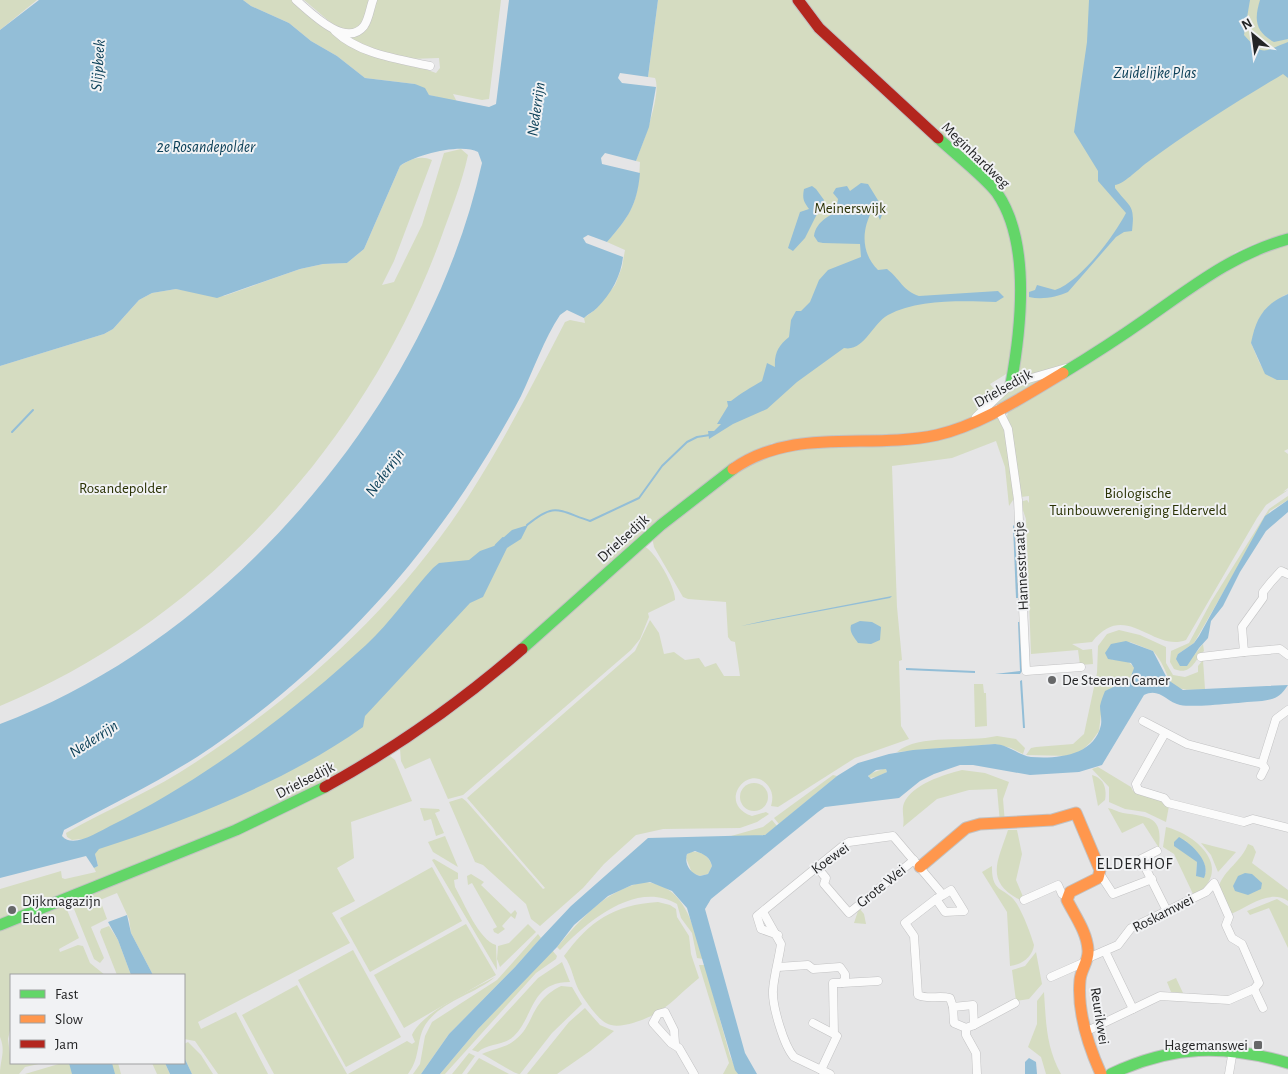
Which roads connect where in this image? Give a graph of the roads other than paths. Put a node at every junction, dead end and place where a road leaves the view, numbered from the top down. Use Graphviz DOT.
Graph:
graph roads {
  1 [pos="296,0"];
  2 [pos="373,0"];
  3 [pos="798,0"];
  4 [pos="333,30"];
  5 [pos="430,66"];
  6 [pos="1288,239"];
  7 [pos="1069,368"];
  8 [pos="1011,384"];
  9 [pos="998,409"];
  10 [pos="970,424"];
  11 [pos="1288,574"];
  12 [pos="1244,652"];
  13 [pos="1288,655"];
  14 [pos="1201,657"];
  15 [pos="1080,668"];
  16 [pos="1288,710"];
  17 [pos="1143,721"];
  18 [pos="1165,733"];
  19 [pos="1262,764"];
  20 [pos="1261,776"];
  21 [pos="1288,828"];
  22 [pos="1157,850"];
  23 [pos="917,863"];
  24 [pos="816,866"];
  25 [pos="1100,874"];
  26 [pos="1152,879"];
  27 [pos="1067,896"];
  28 [pos="1024,900"];
  29 [pos="1167,911"];
  30 [pos="0,925"];
  31 [pos="1105,950"];
  32 [pos="1086,960"];
  33 [pos="778,967"];
  34 [pos="1052,977"];
  35 [pos="878,981"];
  36 [pos="842,983"];
  37 [pos="1254,989"];
  38 [pos="1015,1003"];
  39 [pos="953,1007"];
  40 [pos="1264,1008"];
  41 [pos="1133,1009"];
  42 [pos="813,1023"];
  43 [pos="970,1026"];
  44 [pos="1085,1032"];
  45 [pos="834,1034"];
  46 [pos="675,1043"];
  47 [pos="1233,1050"];
  48 [pos="1288,1063"];
  49 [pos="821,1070"];
  50 [pos="694,1074"];
  51 [pos="830,1074"];
  52 [pos="977,1074"];
  53 [pos="1101,1074"];
  54 [pos="1111,1074"];
  55 [pos="1229,1074"];
  1 -- 4 [label="street"];
  2 -- 4 [label="street"];
  3 -- 8 [label="street, Meginhardweg"];
  4 -- 5 [label="street"];
  6 -- 7 [label="street, Drielsedijk"];
  7 -- 8 [label="street"];
  7 -- 9 [label="street, Drielsedijk"];
  8 -- 10 [label="street"];
  9 -- 10 [label="street, Drielsedijk"];
  9 -- 15 [label="street, Hannesstraatje"];
  10 -- 30 [label="street, Drielsedijk"];
  11 -- 12 [label="street"];
  12 -- 13 [label="street"];
  12 -- 14 [label="street"];
  16 -- 19 [label="street"];
  17 -- 18 [label="street"];
  18 -- 19 [label="street"];
  18 -- 21 [label="street"];
  19 -- 20 [label="street"];
  22 -- 26 [label="street"];
  23 -- 24 [label="street, Koewei"];
  23 -- 24 [label="street, Grote Wei"];
  23 -- 25 [label="street"];
  23 -- 39 [label="street, Koewei"];
  24 -- 33 [label="street, Koewei"];
  25 -- 26 [label="street"];
  25 -- 27 [label="street"];
  26 -- 29 [label="street"];
  27 -- 28 [label="street"];
  27 -- 32 [label="street, Reurikwei"];
  29 -- 31 [label="street, Roskamwei"];
  29 -- 37 [label="street, Roskamwei"];
  31 -- 32 [label="street, Roskamwei"];
  31 -- 41 [label="street"];
  32 -- 34 [label="street"];
  32 -- 44 [label="street, Reurikwei"];
  33 -- 36 [label="street"];
  33 -- 49 [label="street, Koewei"];
  35 -- 36 [label="street"];
  36 -- 45 [label="street"];
  37 -- 40 [label="street"];
  37 -- 41 [label="street"];
  38 -- 43 [label="street"];
  39 -- 43 [label="street"];
  39 -- 43 [label="street"];
  41 -- 44 [label="street"];
  42 -- 45 [label="street"];
  43 -- 52 [label="street"];
  44 -- 53 [label="street, Reurikwei"];
  45 -- 49 [label="street"];
  46 -- 50 [label="street"];
  47 -- 48 [label="street"];
  47 -- 54 [label="street"];
  47 -- 55 [label="street"];
  49 -- 51 [label="street, Koewei"];
}
